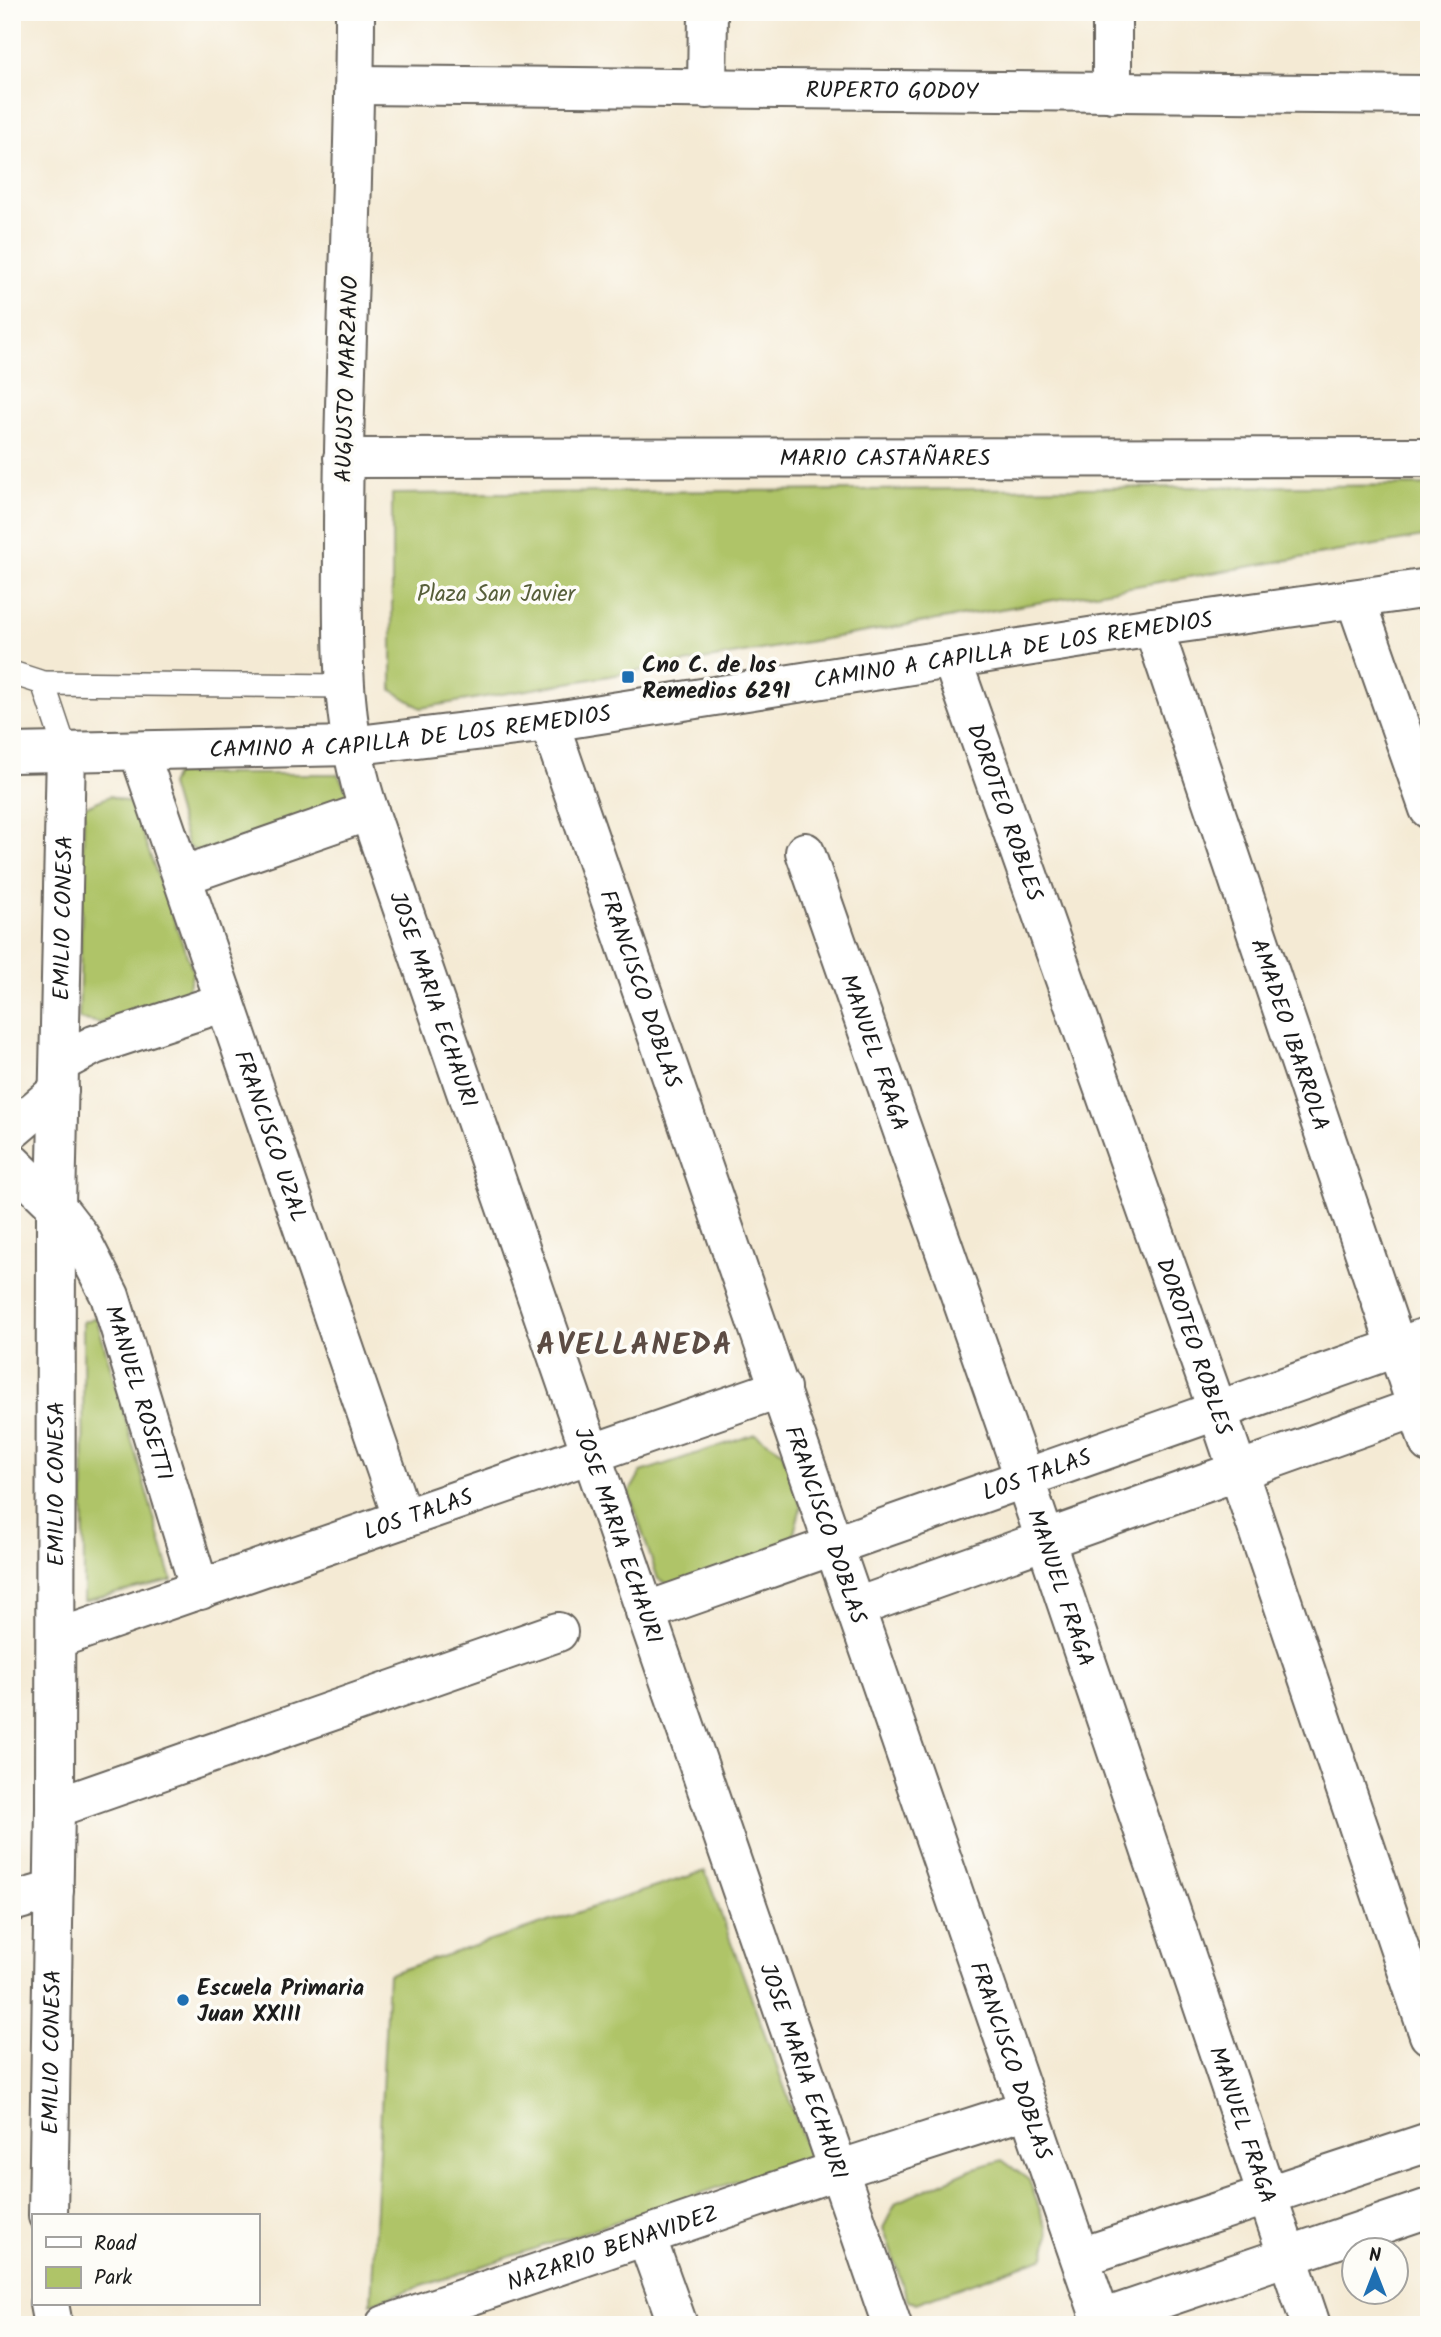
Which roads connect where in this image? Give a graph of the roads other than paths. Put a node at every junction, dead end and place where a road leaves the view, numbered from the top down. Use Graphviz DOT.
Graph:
graph roads {
  1 [pos="355,12"];
  2 [pos="708,12"];
  3 [pos="1112,12"];
  4 [pos="355,85"];
  5 [pos="707,89"];
  6 [pos="1112,93"];
  7 [pos="1429,95"];
  8 [pos="1429,457"];
  9 [pos="343,458"];
  10 [pos="1429,588"];
  11 [pos="1356,601"];
  12 [pos="1153,627"];
  13 [pos="952,660"];
  14 [pos="12,673"];
  15 [pos="43,683"];
  16 [pos="343,686"];
  17 [pos="549,722"];
  18 [pos="350,746"];
  19 [pos="66,752"];
  20 [pos="139,752"];
  21 [pos="12,753"];
  22 [pos="1429,809"];
  23 [pos="369,811"];
  24 [pos="805,852"];
  25 [pos="182,876"];
  26 [pos="225,1002"];
  27 [pos="59,1077"];
  28 [pos="12,1130"];
  29 [pos="12,1163"];
  30 [pos="56,1206"];
  31 [pos="1414,1342"];
  32 [pos="781,1388"];
  33 [pos="1422,1405"];
  34 [pos="1218,1412"];
  35 [pos="1429,1443"];
  36 [pos="591,1454"];
  37 [pos="1237,1471"];
  38 [pos="1026,1479"];
  39 [pos="403,1519"];
  40 [pos="1046,1540"];
  41 [pos="835,1546"];
  42 [pos="200,1590"];
  43 [pos="857,1607"];
  44 [pos="645,1612"];
  45 [pos="558,1632"];
  46 [pos="56,1639"];
  47 [pos="55,1808"];
  48 [pos="54,1890"];
  49 [pos="12,1902"];
  50 [pos="1429,2035"];
  51 [pos="1028,2109"];
  52 [pos="1429,2141"];
  53 [pos="838,2170"];
  54 [pos="1267,2194"];
  55 [pos="1429,2208"];
  56 [pos="48,2214"];
  57 [pos="646,2236"];
  58 [pos="1287,2255"];
  59 [pos="1081,2256"];
  60 [pos="49,2306"];
  61 [pos="470,2312"];
  62 [pos="1102,2322"];
  63 [pos="53,2325"];
  64 [pos="385,2325"];
  65 [pos="678,2325"];
  66 [pos="892,2325"];
  67 [pos="1311,2325"];
  1 -- 4 [label="street, AUGUSTO MARZANO"];
  2 -- 5 [label="street"];
  3 -- 6 [label="street"];
  4 -- 5 [label="street, RUPERTO GODOY"];
  4 -- 9 [label="street, AUGUSTO MARZANO"];
  5 -- 6 [label="street, RUPERTO GODOY"];
  6 -- 7 [label="street, RUPERTO GODOY"];
  8 -- 9 [label="street, MARIO CASTAÑARES"];
  9 -- 16 [label="street, AUGUSTO MARZANO"];
  10 -- 11 [label="street, CAMINO A CAPILLA DE LOS REMEDIOS"];
  11 -- 12 [label="street, CAMINO A CAPILLA DE LOS REMEDIOS"];
  11 -- 22 [label="street"];
  12 -- 13 [label="street, CAMINO A CAPILLA DE LOS REMEDIOS"];
  12 -- 31 [label="street, AMADEO IBARROLA"];
  13 -- 17 [label="street, CAMINO A CAPILLA DE LOS REMEDIOS"];
  13 -- 34 [label="street, DOROTEO ROBLES"];
  14 -- 15 [label="lane"];
  15 -- 16 [label="lane"];
  15 -- 19 [label="lane"];
  16 -- 18 [label="street, AUGUSTO MARZANO"];
  17 -- 18 [label="street, CAMINO A CAPILLA DE LOS REMEDIOS"];
  17 -- 32 [label="street, FRANCISCO DOBLAS"];
  18 -- 20 [label="street, CAMINO A CAPILLA DE LOS REMEDIOS"];
  18 -- 23 [label="street, JOSE MARIA ECHAURI"];
  19 -- 20 [label="street, CAMINO A CAPILLA DE LOS REMEDIOS"];
  19 -- 21 [label="street, CAMINO A CAPILLA DE LOS REMEDIOS"];
  19 -- 27 [label="street, EMILIO CONESA"];
  20 -- 25 [label="street, FRANCISCO UZAL"];
  23 -- 25 [label="street"];
  23 -- 36 [label="street, JOSE MARIA ECHAURI"];
  24 -- 38 [label="street, MANUEL FRAGA"];
  25 -- 26 [label="street, FRANCISCO UZAL"];
  26 -- 27 [label="street"];
  26 -- 39 [label="street, FRANCISCO UZAL"];
  27 -- 28 [label="street"];
  27 -- 30 [label="street, EMILIO CONESA"];
  29 -- 30 [label="street, MANUEL ROSETTI"];
  30 -- 42 [label="street, MANUEL ROSETTI"];
  30 -- 46 [label="street, EMILIO CONESA"];
  31 -- 33 [label="street, AMADEO IBARROLA"];
  31 -- 34 [label="street, LOS TALAS"];
  32 -- 36 [label="street, LOS TALAS"];
  32 -- 41 [label="street, FRANCISCO DOBLAS"];
  33 -- 35 [label="street, AMADEO IBARROLA"];
  33 -- 37 [label="street"];
  34 -- 37 [label="street, DOROTEO ROBLES"];
  34 -- 38 [label="street, LOS TALAS"];
  36 -- 39 [label="street, LOS TALAS"];
  36 -- 44 [label="street, JOSE MARIA ECHAURI"];
  37 -- 40 [label="street"];
  37 -- 50 [label="street, DOROTEO ROBLES"];
  38 -- 40 [label="street, MANUEL FRAGA"];
  38 -- 41 [label="street, LOS TALAS"];
  39 -- 42 [label="street, LOS TALAS"];
  40 -- 43 [label="street"];
  40 -- 54 [label="street, MANUEL FRAGA"];
  41 -- 43 [label="street, FRANCISCO DOBLAS"];
  41 -- 44 [label="street, LOS TALAS"];
  42 -- 46 [label="street, LOS TALAS"];
  43 -- 51 [label="street, FRANCISCO DOBLAS"];
  44 -- 53 [label="street, JOSE MARIA ECHAURI"];
  45 -- 47 [label="street"];
  46 -- 47 [label="street, EMILIO CONESA"];
  47 -- 48 [label="street, EMILIO CONESA"];
  48 -- 49 [label="street"];
  48 -- 56 [label="street, EMILIO CONESA"];
  51 -- 53 [label="street, NAZARIO BENAVIDEZ"];
  51 -- 59 [label="street, FRANCISCO DOBLAS"];
  52 -- 54 [label="street"];
  53 -- 57 [label="street, NAZARIO BENAVIDEZ"];
  53 -- 66 [label="street, JOSE MARIA ECHAURI"];
  54 -- 58 [label="street, MANUEL FRAGA"];
  54 -- 59 [label="street"];
  55 -- 58 [label="street"];
  57 -- 61 [label="street, NAZARIO BENAVIDEZ"];
  57 -- 65 [label="street"];
  58 -- 62 [label="street"];
  58 -- 67 [label="street, MANUEL FRAGA"];
  59 -- 62 [label="street, FRANCISCO DOBLAS"];
  60 -- 63 [label="street"];
  61 -- 64 [label="street, NAZARIO BENAVIDEZ"];
}
